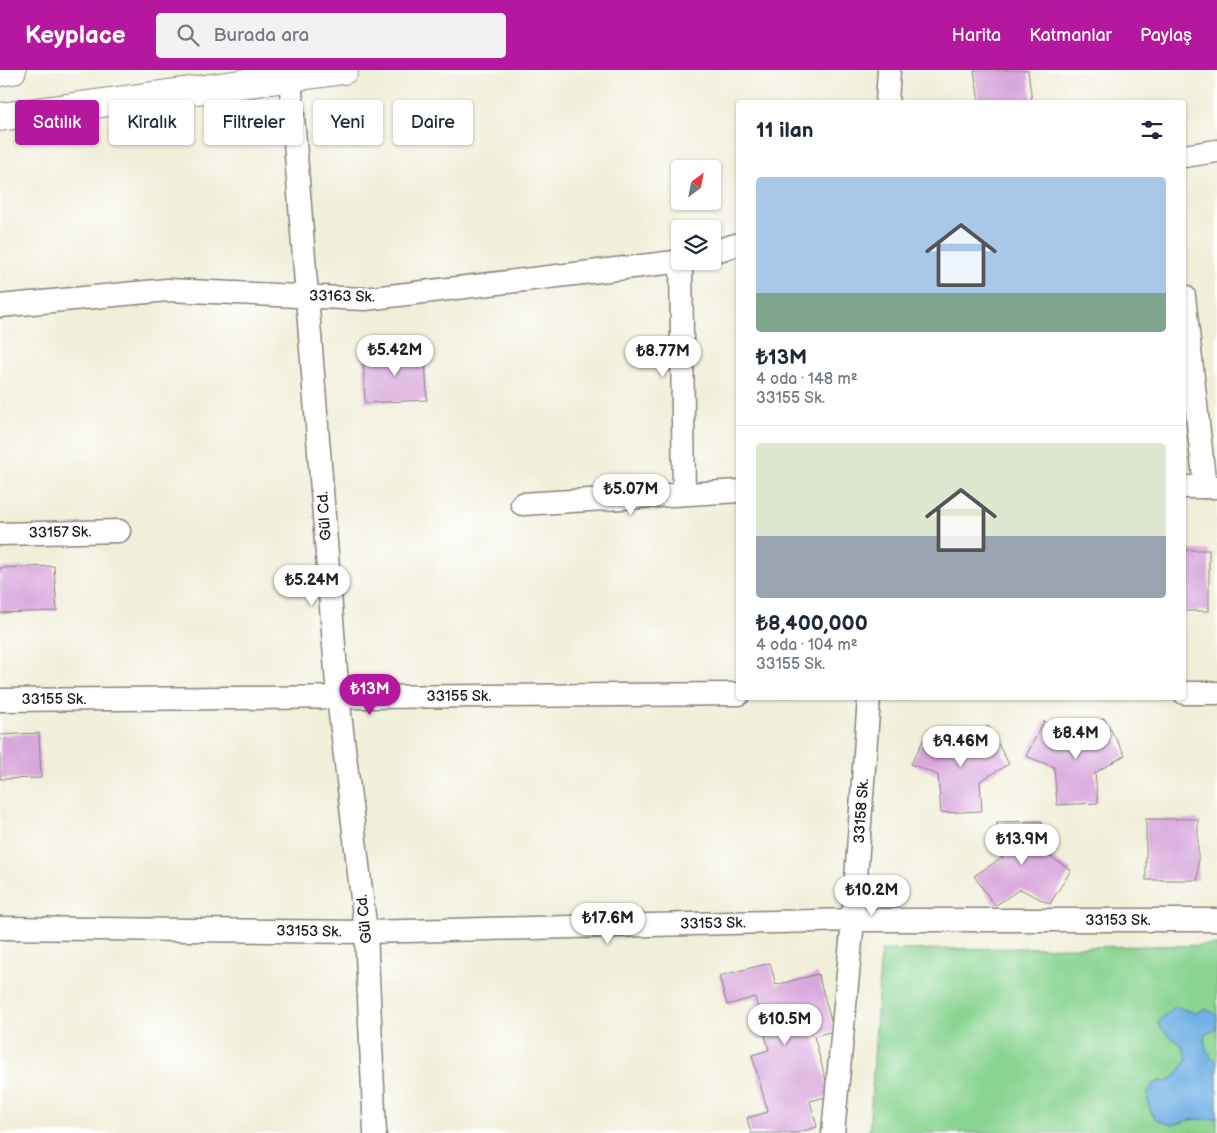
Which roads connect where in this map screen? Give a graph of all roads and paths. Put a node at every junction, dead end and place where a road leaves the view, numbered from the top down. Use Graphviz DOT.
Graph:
graph roads {
  1 [pos="12,70"];
  2 [pos="344,70"];
  3 [pos="889,70"];
  4 [pos="0,72"];
  5 [pos="290,78"];
  6 [pos="887,100"];
  7 [pos="0,117"];
  8 [pos="1217,151"];
  9 [pos="1186,156"];
  10 [pos="736,245"];
  11 [pos="721,249"];
  12 [pos="671,263"];
  13 [pos="682,270"];
  14 [pos="307,296"];
  15 [pos="0,306"];
  16 [pos="1186,317"];
  17 [pos="1202,487"];
  18 [pos="736,490"];
  19 [pos="684,494"];
  20 [pos="522,504"];
  21 [pos="119,531"];
  22 [pos="0,534"];
  23 [pos="1186,693"];
  24 [pos="1217,693"];
  25 [pos="736,694"];
  26 [pos="338,697"];
  27 [pos="0,700"];
  28 [pos="869,700"];
  29 [pos="853,920"];
  30 [pos="1217,920"];
  31 [pos="0,928"];
  32 [pos="366,932"];
  33 [pos="375,1133"];
  34 [pos="833,1133"];
  1 -- 4 [label="highway"];
  2 -- 5 [label="highway"];
  3 -- 6 [label="street"];
  5 -- 7 [label="highway"];
  5 -- 14 [label="street, Gül Cd."];
  8 -- 9 [label="street"];
  10 -- 11 [label="street"];
  12 -- 14 [label="street, 33163 Sk."];
  13 -- 19 [label="street"];
  14 -- 15 [label="street, 33163 Sk."];
  14 -- 26 [label="street, Gül Cd."];
  16 -- 17 [label="street"];
  18 -- 19 [label="street"];
  19 -- 20 [label="street"];
  21 -- 22 [label="street, 33157 Sk."];
  23 -- 24 [label="street"];
  25 -- 26 [label="street, 33155 Sk."];
  26 -- 27 [label="street, 33155 Sk."];
  26 -- 32 [label="street, Gül Cd."];
  28 -- 29 [label="street, 33158 Sk."];
  29 -- 30 [label="street, 33153 Sk."];
  29 -- 32 [label="street, 33153 Sk."];
  29 -- 34 [label="street, 33158 Sk."];
  31 -- 32 [label="street, 33153 Sk."];
  32 -- 33 [label="street, Gül Cd."];
}
